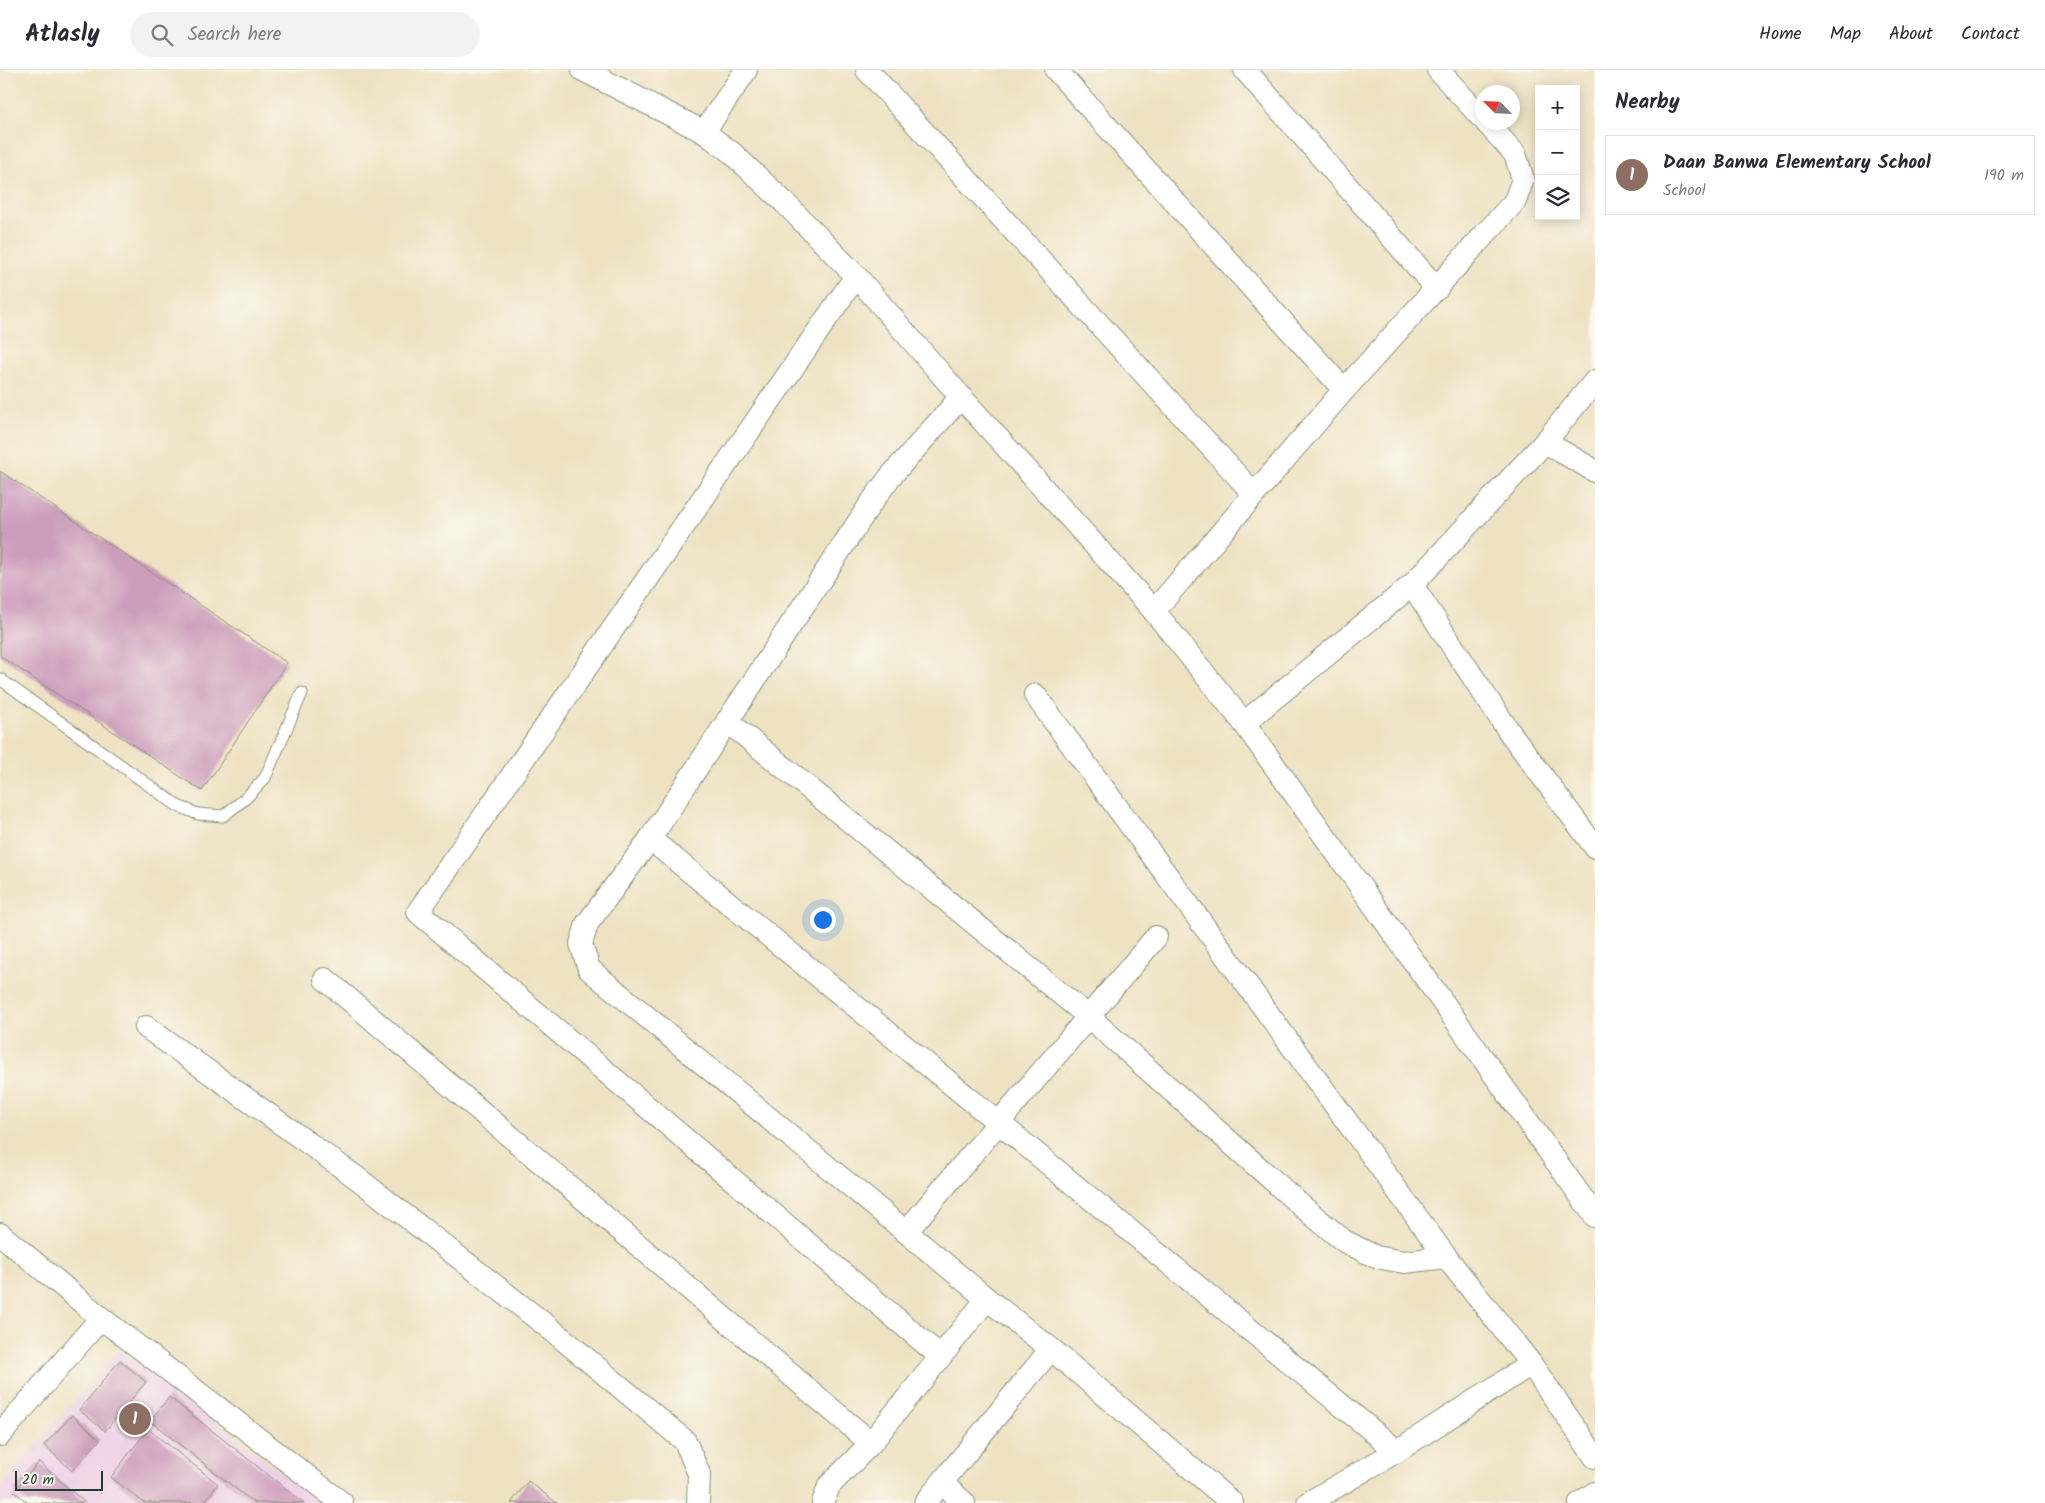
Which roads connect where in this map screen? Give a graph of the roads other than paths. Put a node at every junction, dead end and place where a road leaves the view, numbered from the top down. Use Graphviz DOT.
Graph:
graph roads {
  1 [pos="583,70"];
  2 [pos="746,70"];
  3 [pos="867,70"];
  4 [pos="1056,70"];
  5 [pos="1245,70"];
  6 [pos="1438,70"];
  7 [pos="1475,110"];
  8 [pos="1493,130"];
  9 [pos="704,132"];
  10 [pos="856,276"];
  11 [pos="1438,289"];
  12 [pos="1595,381"];
  13 [pos="1344,390"];
  14 [pos="961,397"];
  15 [pos="1545,442"];
  16 [pos="1595,471"];
  17 [pos="1254,494"];
  18 [pos="1412,585"];
  19 [pos="1154,612"];
  20 [pos="0,679"];
  21 [pos="302,694"];
  22 [pos="1035,695"];
  23 [pos="727,721"];
  24 [pos="1244,723"];
  25 [pos="650,839"];
  26 [pos="1595,847"];
  27 [pos="1156,937"];
  28 [pos="326,979"];
  29 [pos="1089,1017"];
  30 [pos="146,1027"];
  31 [pos="999,1124"];
  32 [pos="1595,1216"];
  33 [pos="906,1232"];
  34 [pos="0,1234"];
  35 [pos="1446,1257"];
  36 [pos="987,1299"];
  37 [pos="101,1318"];
  38 [pos="1051,1349"];
  39 [pos="940,1356"];
  40 [pos="1531,1364"];
  41 [pos="0,1434"];
  42 [pos="871,1443"];
  43 [pos="1397,1451"];
  44 [pos="1595,1457"];
  45 [pos="942,1483"];
  46 [pos="1595,1493"];
  47 [pos="342,1503"];
  48 [pos="698,1503"];
  49 [pos="823,1503"];
  50 [pos="925,1503"];
  51 [pos="964,1503"];
  52 [pos="1232,1503"];
  53 [pos="1308,1503"];
  54 [pos="1580,1503"];
  1 -- 9 [label="street"];
  2 -- 9 [label="street"];
  3 -- 17 [label="street"];
  4 -- 13 [label="street"];
  5 -- 11 [label="street"];
  6 -- 7 [label="street"];
  8 -- 11 [label="street"];
  9 -- 10 [label="street"];
  10 -- 14 [label="street"];
  10 -- 39 [label="street"];
  11 -- 13 [label="street"];
  12 -- 15 [label="street"];
  13 -- 17 [label="street"];
  14 -- 19 [label="street"];
  14 -- 23 [label="street"];
  15 -- 16 [label="street"];
  15 -- 18 [label="street"];
  17 -- 19 [label="street"];
  18 -- 24 [label="street"];
  18 -- 26 [label="street"];
  19 -- 24 [label="street"];
  20 -- 21 [label="lane"];
  22 -- 35 [label="street"];
  23 -- 25 [label="street"];
  23 -- 29 [label="street"];
  24 -- 32 [label="street"];
  25 -- 31 [label="street"];
  25 -- 33 [label="street"];
  27 -- 29 [label="street"];
  28 -- 42 [label="street"];
  29 -- 31 [label="street"];
  29 -- 35 [label="street"];
  30 -- 48 [label="street"];
  31 -- 33 [label="street"];
  31 -- 43 [label="street"];
  33 -- 36 [label="street"];
  34 -- 37 [label="street"];
  35 -- 40 [label="street"];
  36 -- 38 [label="street"];
  36 -- 39 [label="street"];
  37 -- 41 [label="street"];
  37 -- 47 [label="street"];
  38 -- 45 [label="street"];
  38 -- 52 [label="street"];
  39 -- 42 [label="street"];
  40 -- 43 [label="street"];
  40 -- 44 [label="street"];
  42 -- 49 [label="street"];
  43 -- 53 [label="street"];
  45 -- 50 [label="street"];
  45 -- 51 [label="street"];
  46 -- 54 [label="street"];
}
